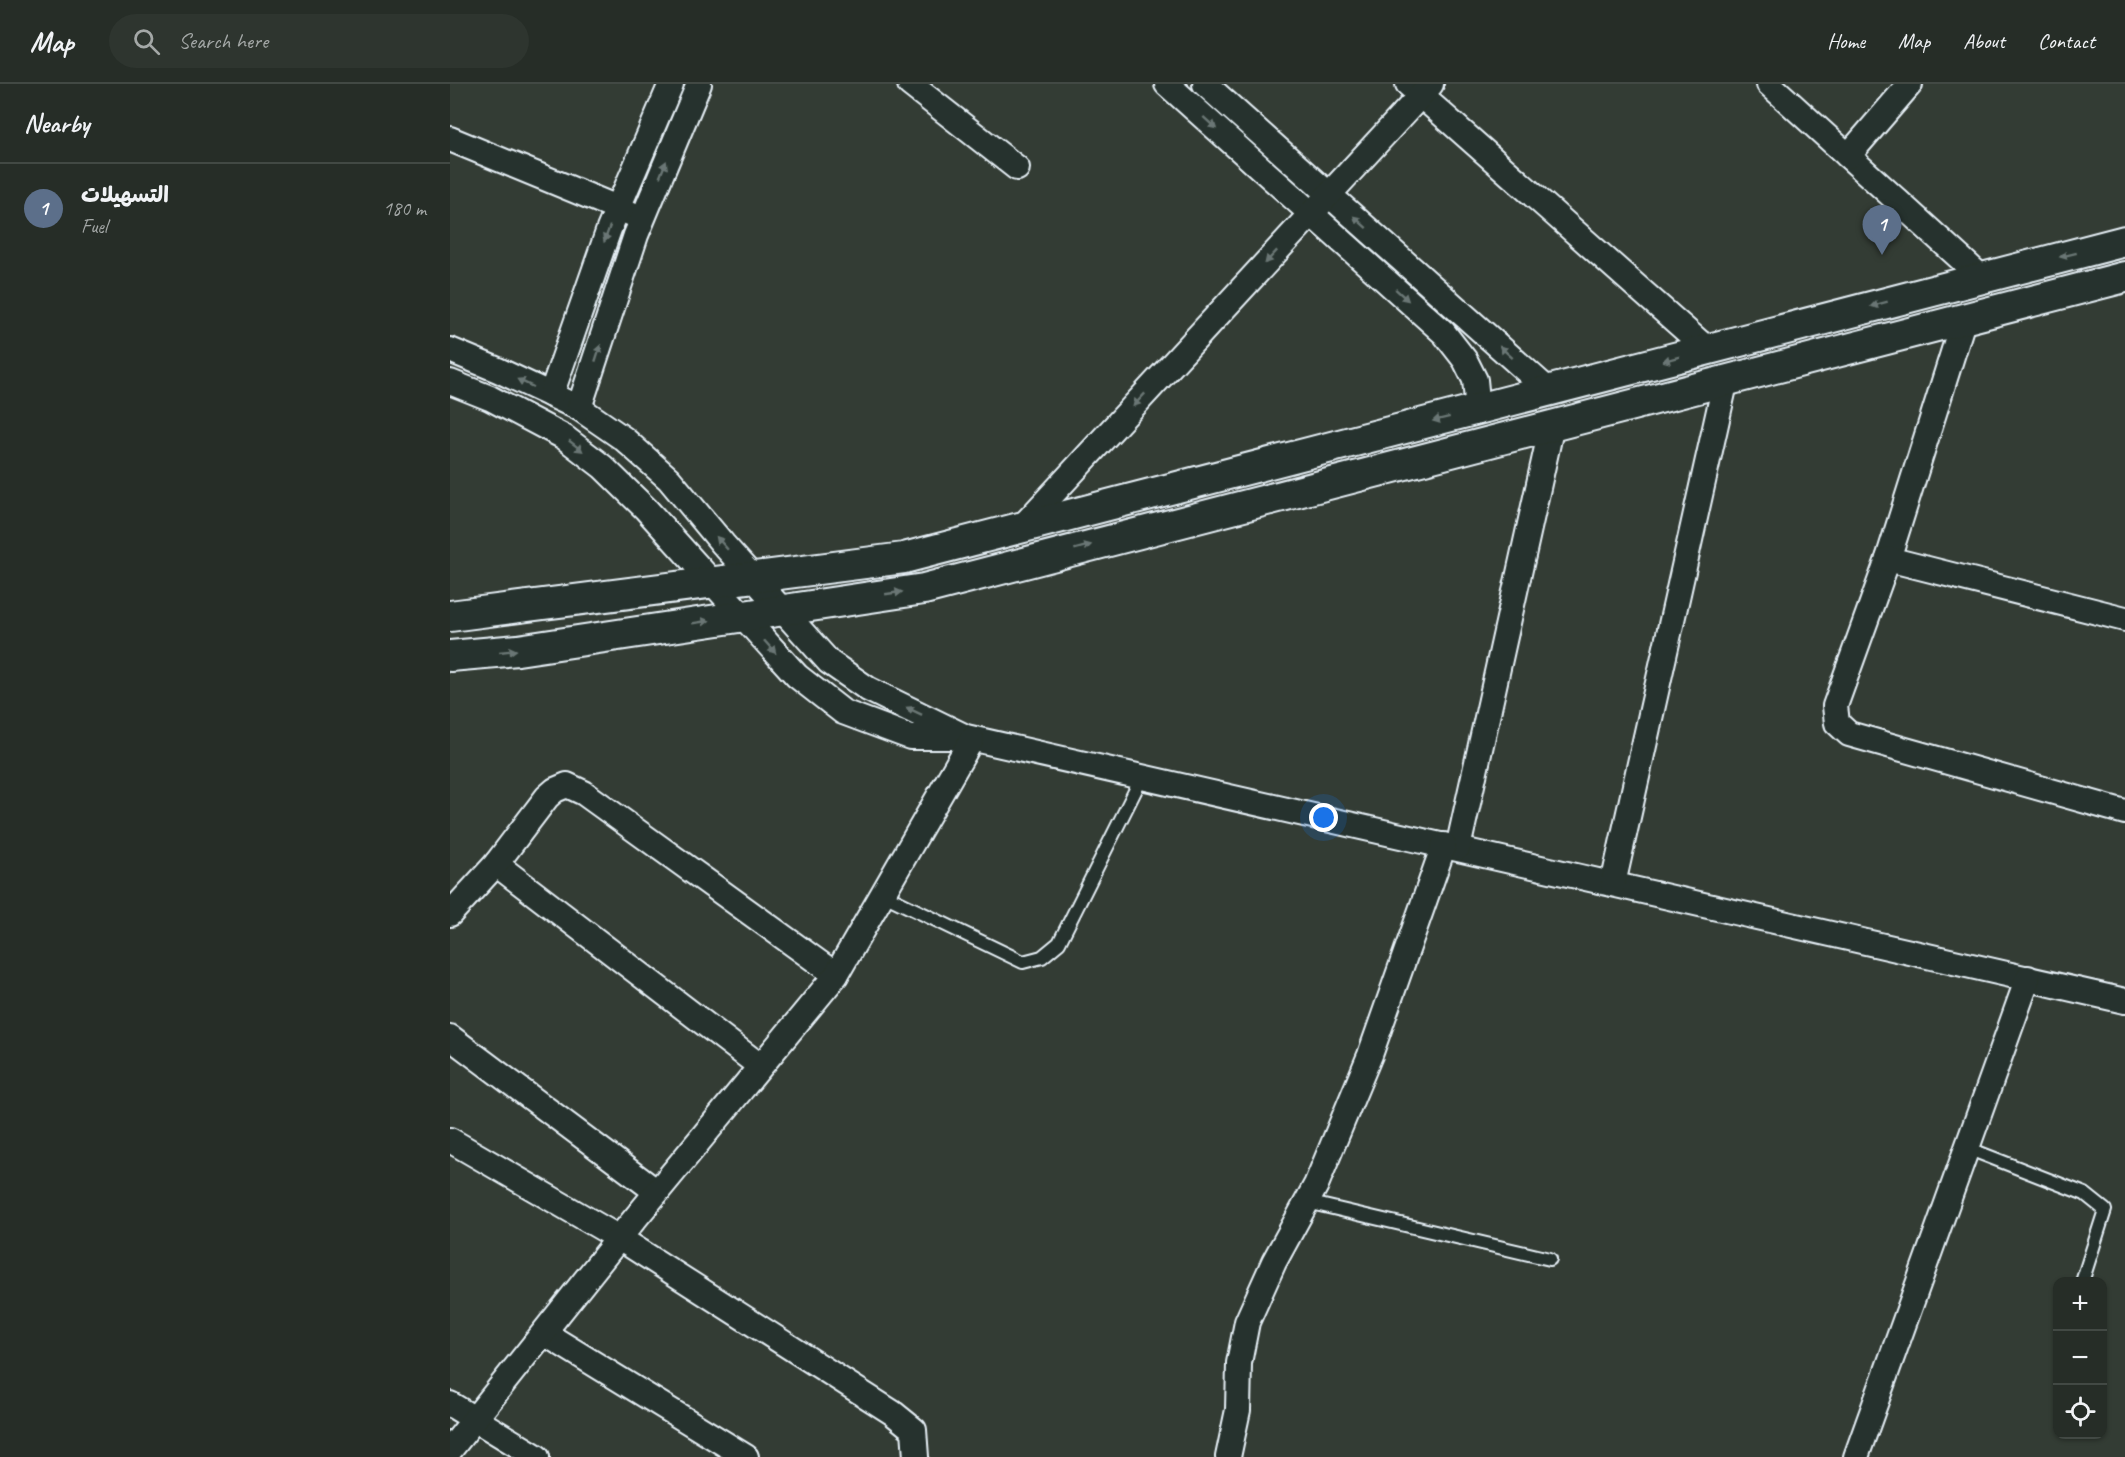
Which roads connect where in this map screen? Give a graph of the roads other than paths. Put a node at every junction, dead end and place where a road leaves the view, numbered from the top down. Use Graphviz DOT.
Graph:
graph roads {
  1 [pos="671,84"];
  2 [pos="699,84"];
  3 [pos="910,84"];
  4 [pos="1167,84"];
  5 [pos="1205,84"];
  6 [pos="1769,84"];
  7 [pos="1910,84"];
  8 [pos="1420,88"];
  9 [pos="450,139"];
  10 [pos="1848,156"];
  11 [pos="1017,168"];
  12 [pos="1329,194"];
  13 [pos="618,208"];
  14 [pos="1311,214"];
  15 [pos="643,219"];
  16 [pos="2125,241"];
  17 [pos="1981,277"];
  18 [pos="2125,277"];
  19 [pos="1964,318"];
  20 [pos="1707,349"];
  21 [pos="450,350"];
  22 [pos="1726,380"];
  23 [pos="450,382"];
  24 [pos="1549,391"];
  25 [pos="551,395"];
  26 [pos="579,408"];
  27 [pos="1478,410"];
  28 [pos="1552,425"];
  29 [pos="1022,527"];
  30 [pos="1888,559"];
  31 [pos="752,577"];
  32 [pos="712,582"];
  33 [pos="782,610"];
  34 [pos="450,616"];
  35 [pos="742,616"];
  36 [pos="2125,619"];
  37 [pos="450,656"];
  38 [pos="969,738"];
  39 [pos="1142,777"];
  40 [pos="2125,812"];
  41 [pos="1451,847"];
  42 [pos="496,864"];
  43 [pos="1613,884"];
  44 [pos="882,894"];
  45 [pos="450,914"];
  46 [pos="836,975"];
  47 [pos="2028,978"];
  48 [pos="2125,1001"];
  49 [pos="450,1037"];
  50 [pos="760,1066"];
  51 [pos="450,1140"];
  52 [pos="1967,1148"];
  53 [pos="657,1192"];
  54 [pos="1307,1202"];
  55 [pos="619,1238"];
  56 [pos="1550,1259"];
  57 [pos="2083,1277"];
  58 [pos="544,1333"];
  59 [pos="450,1404"];
  60 [pos="475,1419"];
  61 [pos="450,1450"];
  62 [pos="537,1457"];
  63 [pos="746,1457"];
  64 [pos="916,1457"];
  65 [pos="1228,1457"];
  66 [pos="1856,1457"];
  1 -- 13 [label="street"];
  15 -- 2 [label="street, one-way"];
  3 -- 11 [label="street"];
  4 -- 14 [label="street, one-way"];
  5 -- 12 [label="street"];
  6 -- 10 [label="street"];
  7 -- 10 [label="street"];
  8 -- 12 [label="street"];
  8 -- 20 [label="street"];
  9 -- 13 [label="street"];
  10 -- 17 [label="street"];
  12 -- 14 [label="street"];
  24 -- 12 [label="street, one-way"];
  13 -- 15 [label="street"];
  13 -- 25 [label="street, one-way"];
  14 -- 27 [label="street, one-way"];
  14 -- 29 [label="street, one-way"];
  26 -- 15 [label="street, one-way"];
  16 -- 17 [label="street, one-way"];
  17 -- 20 [label="street, one-way"];
  18 -- 19 [label="street"];
  19 -- 22 [label="street"];
  19 -- 30 [label="street"];
  20 -- 24 [label="street, one-way"];
  25 -- 21 [label="street, one-way"];
  22 -- 28 [label="street"];
  22 -- 43 [label="street"];
  23 -- 32 [label="street, one-way"];
  24 -- 27 [label="street"];
  25 -- 26 [label="street"];
  31 -- 26 [label="street, one-way"];
  27 -- 29 [label="street, one-way"];
  33 -- 28 [label="street, one-way"];
  28 -- 41 [label="street"];
  29 -- 31 [label="street"];
  30 -- 36 [label="street"];
  30 -- 40 [label="street"];
  31 -- 32 [label="street"];
  31 -- 33 [label="street"];
  32 -- 34 [label="street"];
  32 -- 35 [label="street"];
  33 -- 35 [label="street"];
  38 -- 33 [label="street, one-way"];
  37 -- 35 [label="street, one-way"];
  35 -- 38 [label="street, one-way"];
  38 -- 39 [label="street"];
  38 -- 44 [label="street"];
  39 -- 41 [label="street"];
  39 -- 44 [label="lane"];
  41 -- 43 [label="street"];
  41 -- 54 [label="street"];
  42 -- 45 [label="street"];
  42 -- 46 [label="street"];
  42 -- 50 [label="street"];
  43 -- 47 [label="street"];
  44 -- 46 [label="street"];
  46 -- 50 [label="street"];
  47 -- 48 [label="street"];
  47 -- 52 [label="street"];
  49 -- 53 [label="street"];
  50 -- 53 [label="street"];
  51 -- 55 [label="street"];
  52 -- 57 [label="lane"];
  52 -- 66 [label="street"];
  53 -- 55 [label="street"];
  54 -- 56 [label="lane"];
  54 -- 65 [label="street"];
  55 -- 58 [label="street"];
  55 -- 64 [label="street"];
  58 -- 60 [label="street"];
  58 -- 63 [label="street"];
  59 -- 60 [label="street"];
  60 -- 61 [label="street"];
  60 -- 62 [label="street"];
}
